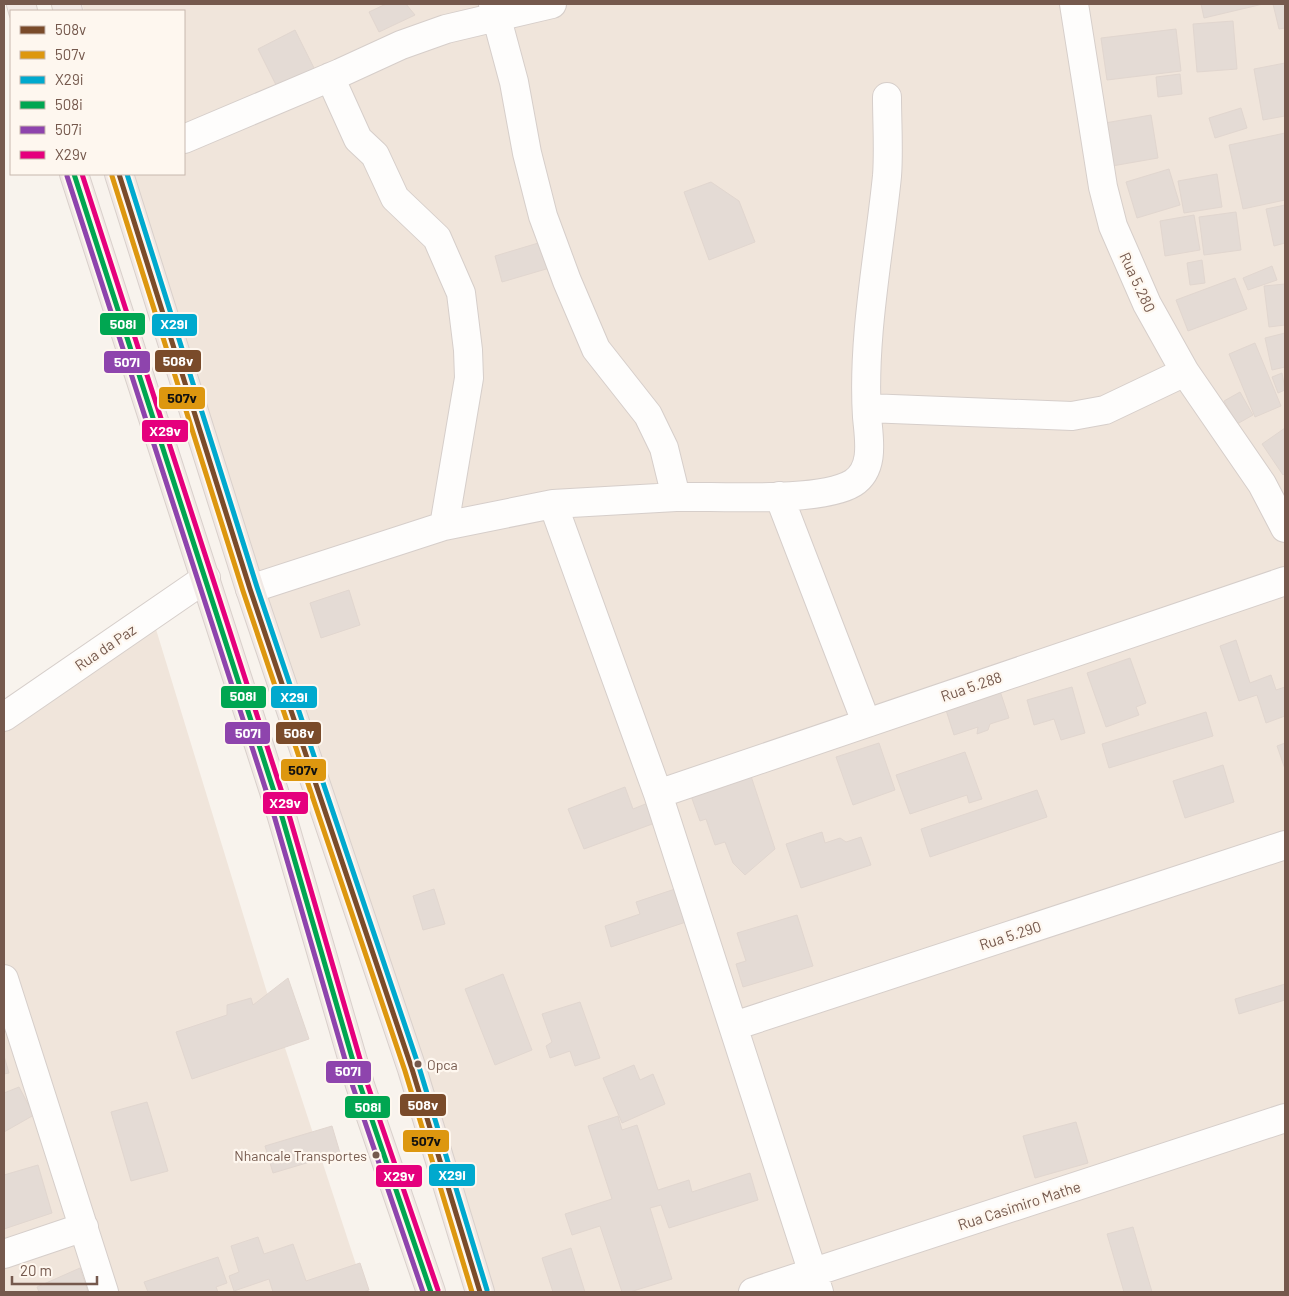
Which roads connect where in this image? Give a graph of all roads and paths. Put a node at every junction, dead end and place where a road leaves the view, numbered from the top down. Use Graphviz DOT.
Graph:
graph roads {
  1 [pos="552,4"];
  2 [pos="1074,4"];
  3 [pos="495,10"];
  4 [pos="330,77"];
  5 [pos="887,96"];
  6 [pos="185,139"];
  7 [pos="74,175"];
  8 [pos="118,175"];
  9 [pos="1185,372"];
  10 [pos="867,408"];
  11 [pos="779,496"];
  12 [pos="676,497"];
  13 [pos="553,504"];
  14 [pos="444,526"];
  15 [pos="1285,528"];
  16 [pos="206,578"];
  17 [pos="1285,581"];
  18 [pos="250,589"];
  19 [pos="4,717"];
  20 [pos="866,722"];
  21 [pos="658,794"];
  22 [pos="1285,845"];
  23 [pos="5,990"];
  24 [pos="734,1026"];
  25 [pos="1285,1118"];
  26 [pos="84,1227"];
  27 [pos="4,1254"];
  28 [pos="816,1283"];
  29 [pos="104,1292"];
  30 [pos="431,1292"];
  31 [pos="480,1292"];
  32 [pos="754,1292"];
  1 -- 3 [label="street"];
  2 -- 9 [label="street, Rua 5.280"];
  3 -- 4 [label="street"];
  3 -- 12 [label="street"];
  4 -- 6 [label="street"];
  4 -- 14 [label="street"];
  5 -- 10 [label="street"];
  7 -- 16 [label="highway"];
  8 -- 18 [label="highway"];
  9 -- 10 [label="street"];
  9 -- 15 [label="street, Rua 5.280"];
  10 -- 11 [label="street"];
  11 -- 12 [label="street"];
  11 -- 20 [label="street"];
  12 -- 13 [label="street"];
  13 -- 14 [label="street"];
  13 -- 21 [label="street"];
  14 -- 18 [label="street"];
  16 -- 19 [label="street, Rua da Paz"];
  16 -- 30 [label="highway"];
  17 -- 20 [label="street, Rua 5.288"];
  18 -- 31 [label="highway"];
  20 -- 21 [label="street, Rua 5.288"];
  21 -- 24 [label="street"];
  22 -- 24 [label="street, Rua 5.290"];
  23 -- 26 [label="street"];
  24 -- 28 [label="street"];
  25 -- 28 [label="street, Rua Casimiro Mathe"];
  26 -- 27 [label="street"];
  26 -- 29 [label="street"];
  28 -- 32 [label="street, Rua Casimiro Mathe"];
}
